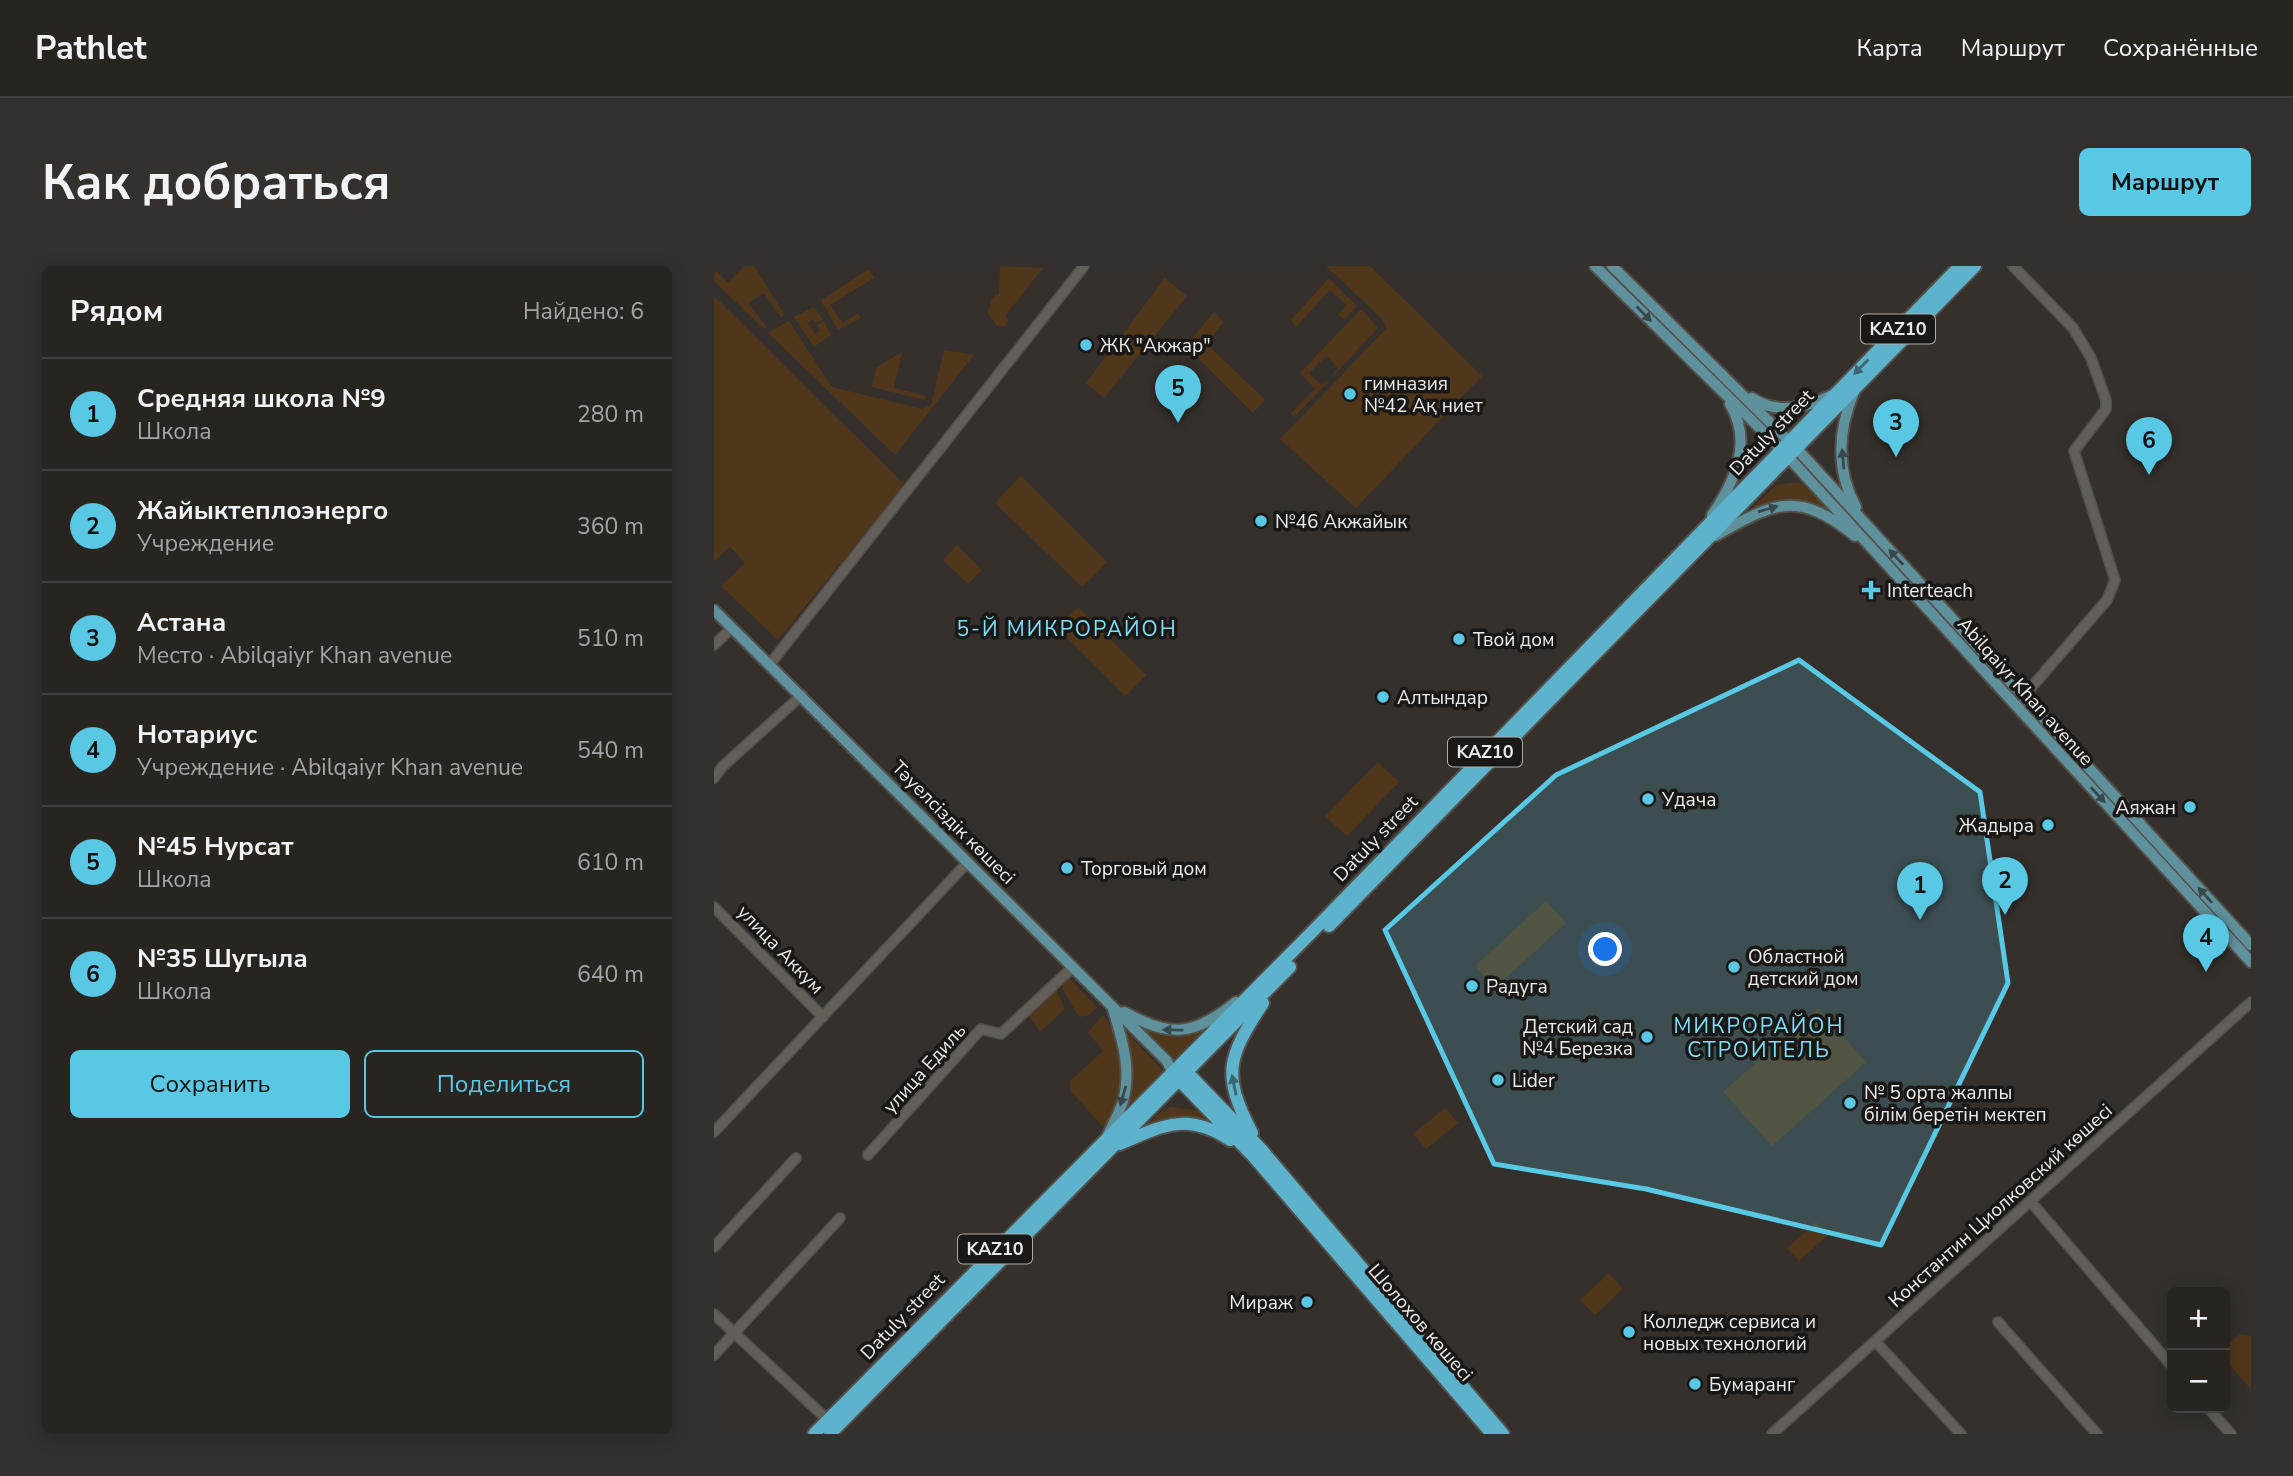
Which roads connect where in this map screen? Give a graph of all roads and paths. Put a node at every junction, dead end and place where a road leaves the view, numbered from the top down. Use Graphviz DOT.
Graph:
graph roads {
  1 [pos="1084,266"];
  2 [pos="1595,266"];
  3 [pos="1612,266"];
  4 [pos="1960,266"];
  5 [pos="1975,266"];
  6 [pos="2013,266"];
  7 [pos="1725,386"];
  8 [pos="1855,391"];
  9 [pos="1837,392"];
  10 [pos="1790,450"];
  11 [pos="1864,522"];
  12 [pos="1704,536"];
  13 [pos="1878,555"];
  14 [pos="714,610"];
  15 [pos="732,628"];
  16 [pos="714,645"];
  17 [pos="770,664"];
  18 [pos="802,695"];
  19 [pos="2025,698"];
  20 [pos="2019,709"];
  21 [pos="714,778"];
  22 [pos="968,862"];
  23 [pos="714,907"];
  24 [pos="2251,945"];
  25 [pos="2251,962"];
  26 [pos="1073,967"];
  27 [pos="1275,976"];
  28 [pos="2251,1002"];
  29 [pos="1112,1006"];
  30 [pos="823,1017"];
  31 [pos="1180,1073"];
  32 [pos="714,1132"];
  33 [pos="1110,1142"];
  34 [pos="1256,1152"];
  35 [pos="868,1155"];
  36 [pos="796,1158"];
  37 [pos="2030,1201"];
  38 [pos="840,1218"];
  39 [pos="714,1247"];
  40 [pos="714,1314"];
  41 [pos="1998,1322"];
  42 [pos="735,1332"];
  43 [pos="1875,1341"];
  44 [pos="714,1355"];
  45 [pos="2167,1360"];
  46 [pos="2212,1413"];
  47 [pos="831,1427"];
  48 [pos="814,1434"];
  49 [pos="1492,1434"];
  50 [pos="1503,1434"];
  51 [pos="1772,1434"];
  52 [pos="1961,1434"];
  53 [pos="2097,1434"];
  54 [pos="2231,1434"];
  1 -- 17 [label="street"];
  2 -- 7 [label="main road, Abilqaiyr Khan avenue, one-way"];
  3 -- 7 [label="main road, Abilqaiyr Khan avenue"];
  4 -- 9 [label="highway, Datuly street / KAZ10, one-way"];
  5 -- 8 [label="highway, Datuly street / KAZ10"];
  6 -- 19 [label="street"];
  7 -- 9 [label="main road"];
  7 -- 10 [label="main road, Abilqaiyr Khan avenue"];
  7 -- 12 [label="main road"];
  8 -- 10 [label="highway, Datuly street / KAZ10"];
  11 -- 8 [label="main road, one-way"];
  9 -- 10 [label="highway, Datuly street / KAZ10"];
  10 -- 11 [label="main road, Abilqaiyr Khan avenue"];
  10 -- 12 [label="highway, Datuly street / KAZ10"];
  10 -- 13 [label="main road, Abilqaiyr Khan avenue"];
  19 -- 11 [label="main road, Abilqaiyr Khan avenue, one-way"];
  12 -- 13 [label="main road, one-way"];
  12 -- 27 [label="highway, Datuly street / KAZ10"];
  13 -- 20 [label="main road, Abilqaiyr Khan avenue"];
  14 -- 15 [label="main road, Тәуелсіздік көшесі"];
  15 -- 16 [label="street"];
  15 -- 17 [label="main road, Тәуелсіздік көшесі"];
  17 -- 18 [label="main road, Тәуелсіздік көшесі"];
  18 -- 21 [label="street"];
  18 -- 22 [label="main road, Тәуелсіздік көшесі"];
  19 -- 20 [label="street"];
  24 -- 19 [label="main road, Abilqaiyr Khan avenue, one-way"];
  20 -- 25 [label="main road, Abilqaiyr Khan avenue, one-way"];
  22 -- 26 [label="main road, Тәуелсіздік көшесі"];
  22 -- 30 [label="street"];
  23 -- 30 [label="street, улица Аккум"];
  26 -- 29 [label="main road, Тәуелсіздік көшесі"];
  26 -- 35 [label="street, улица Едиль"];
  27 -- 29 [label="main road, one-way"];
  27 -- 31 [label="highway, Datuly street / KAZ10"];
  34 -- 27 [label="highway, one-way"];
  28 -- 37 [label="street, Константин Циолковский көшесі"];
  29 -- 31 [label="main road, Тәуелсіздік көшесі"];
  29 -- 33 [label="main road, one-way"];
  30 -- 32 [label="street"];
  31 -- 33 [label="highway, Datuly street / KAZ10"];
  31 -- 34 [label="highway"];
  33 -- 34 [label="highway"];
  33 -- 47 [label="highway, Datuly street / KAZ10"];
  34 -- 49 [label="highway, Шолохов көшесі"];
  34 -- 50 [label="highway, Шолохов көшесі"];
  36 -- 39 [label="street"];
  37 -- 43 [label="street, Константин Циолковский көшесі"];
  37 -- 45 [label="street"];
  38 -- 42 [label="street"];
  40 -- 42 [label="street"];
  41 -- 53 [label="street"];
  42 -- 44 [label="street"];
  42 -- 47 [label="street"];
  43 -- 51 [label="street, Константин Циолковский көшесі"];
  43 -- 52 [label="street"];
  46 -- 54 [label="street"];
  47 -- 48 [label="highway, Datuly street / KAZ10"];
}
